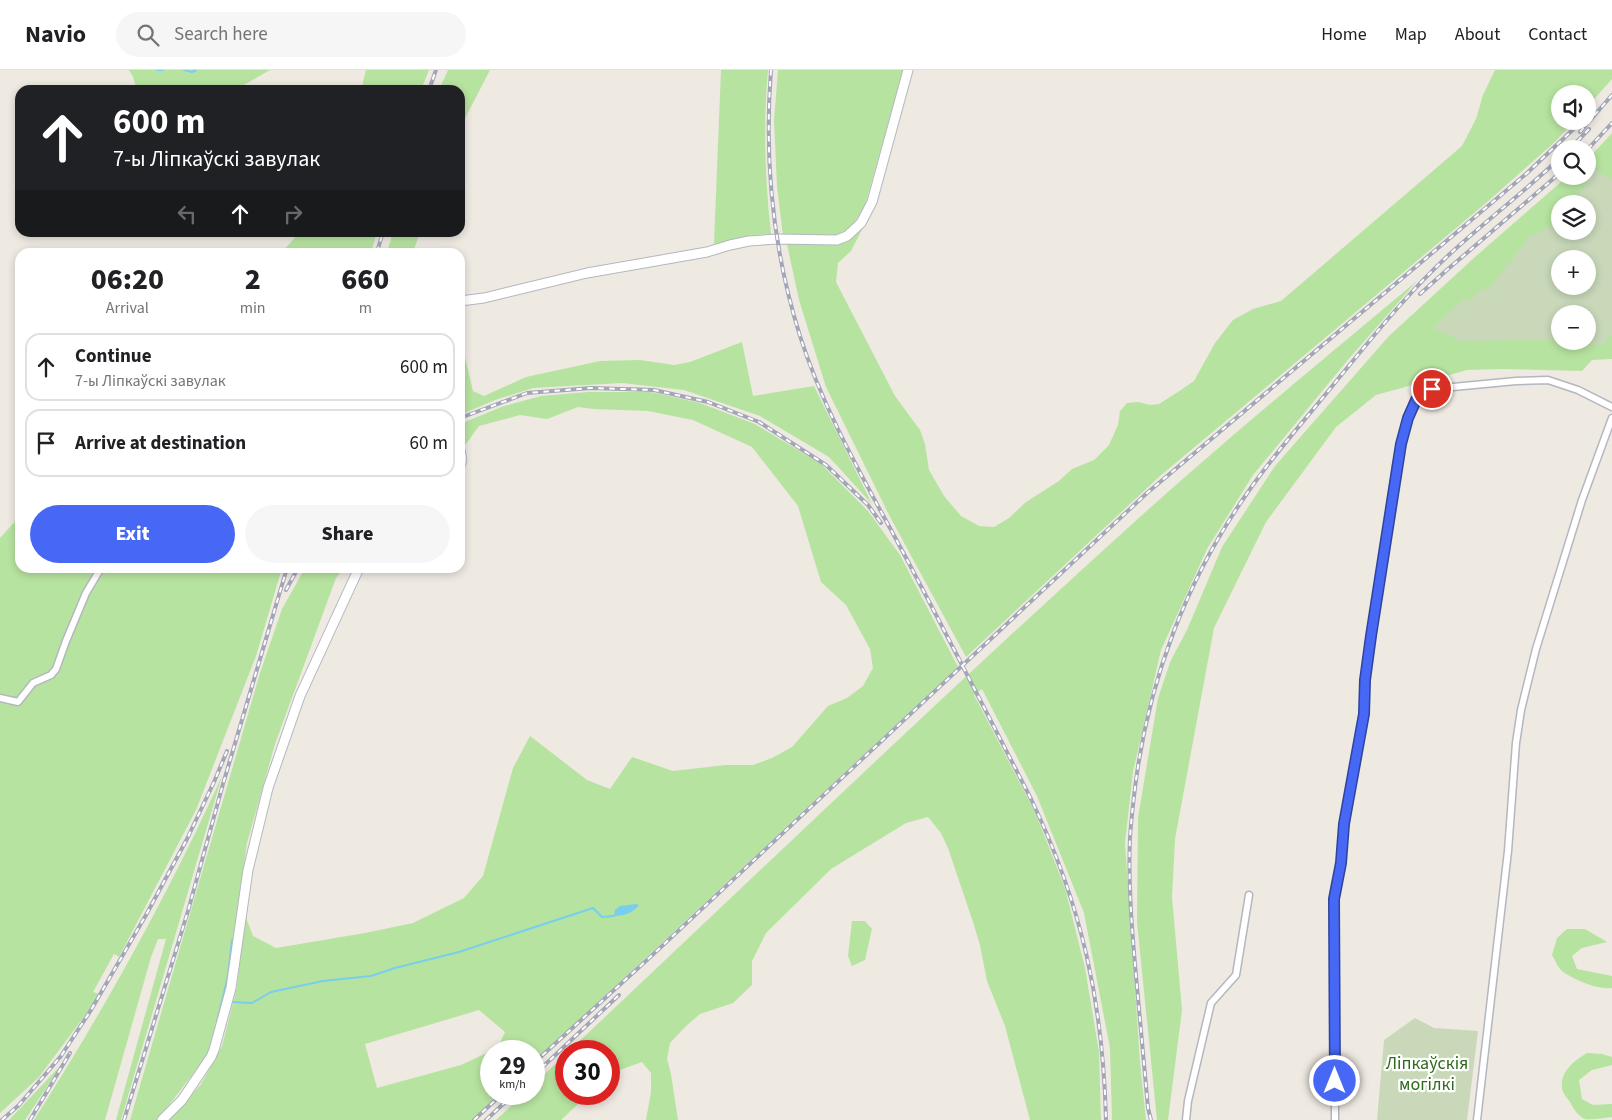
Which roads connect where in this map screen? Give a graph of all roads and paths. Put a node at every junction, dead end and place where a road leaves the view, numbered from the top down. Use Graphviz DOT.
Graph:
graph roads {
  1 [pos="908,70"];
  2 [pos="465,300"];
  3 [pos="1612,407"];
  4 [pos="1612,418"];
  5 [pos="98,573"];
  6 [pos="357,573"];
  7 [pos="0,698"];
  8 [pos="1249,895"];
  9 [pos="162,1120"];
  10 [pos="1186,1120"];
  11 [pos="1335,1120"];
  12 [pos="1477,1120"];
  1 -- 2 [label="street"];
  3 -- 11 [label="street"];
  4 -- 12 [label="street"];
  5 -- 7 [label="street"];
  6 -- 9 [label="street"];
  8 -- 10 [label="street"];
}
